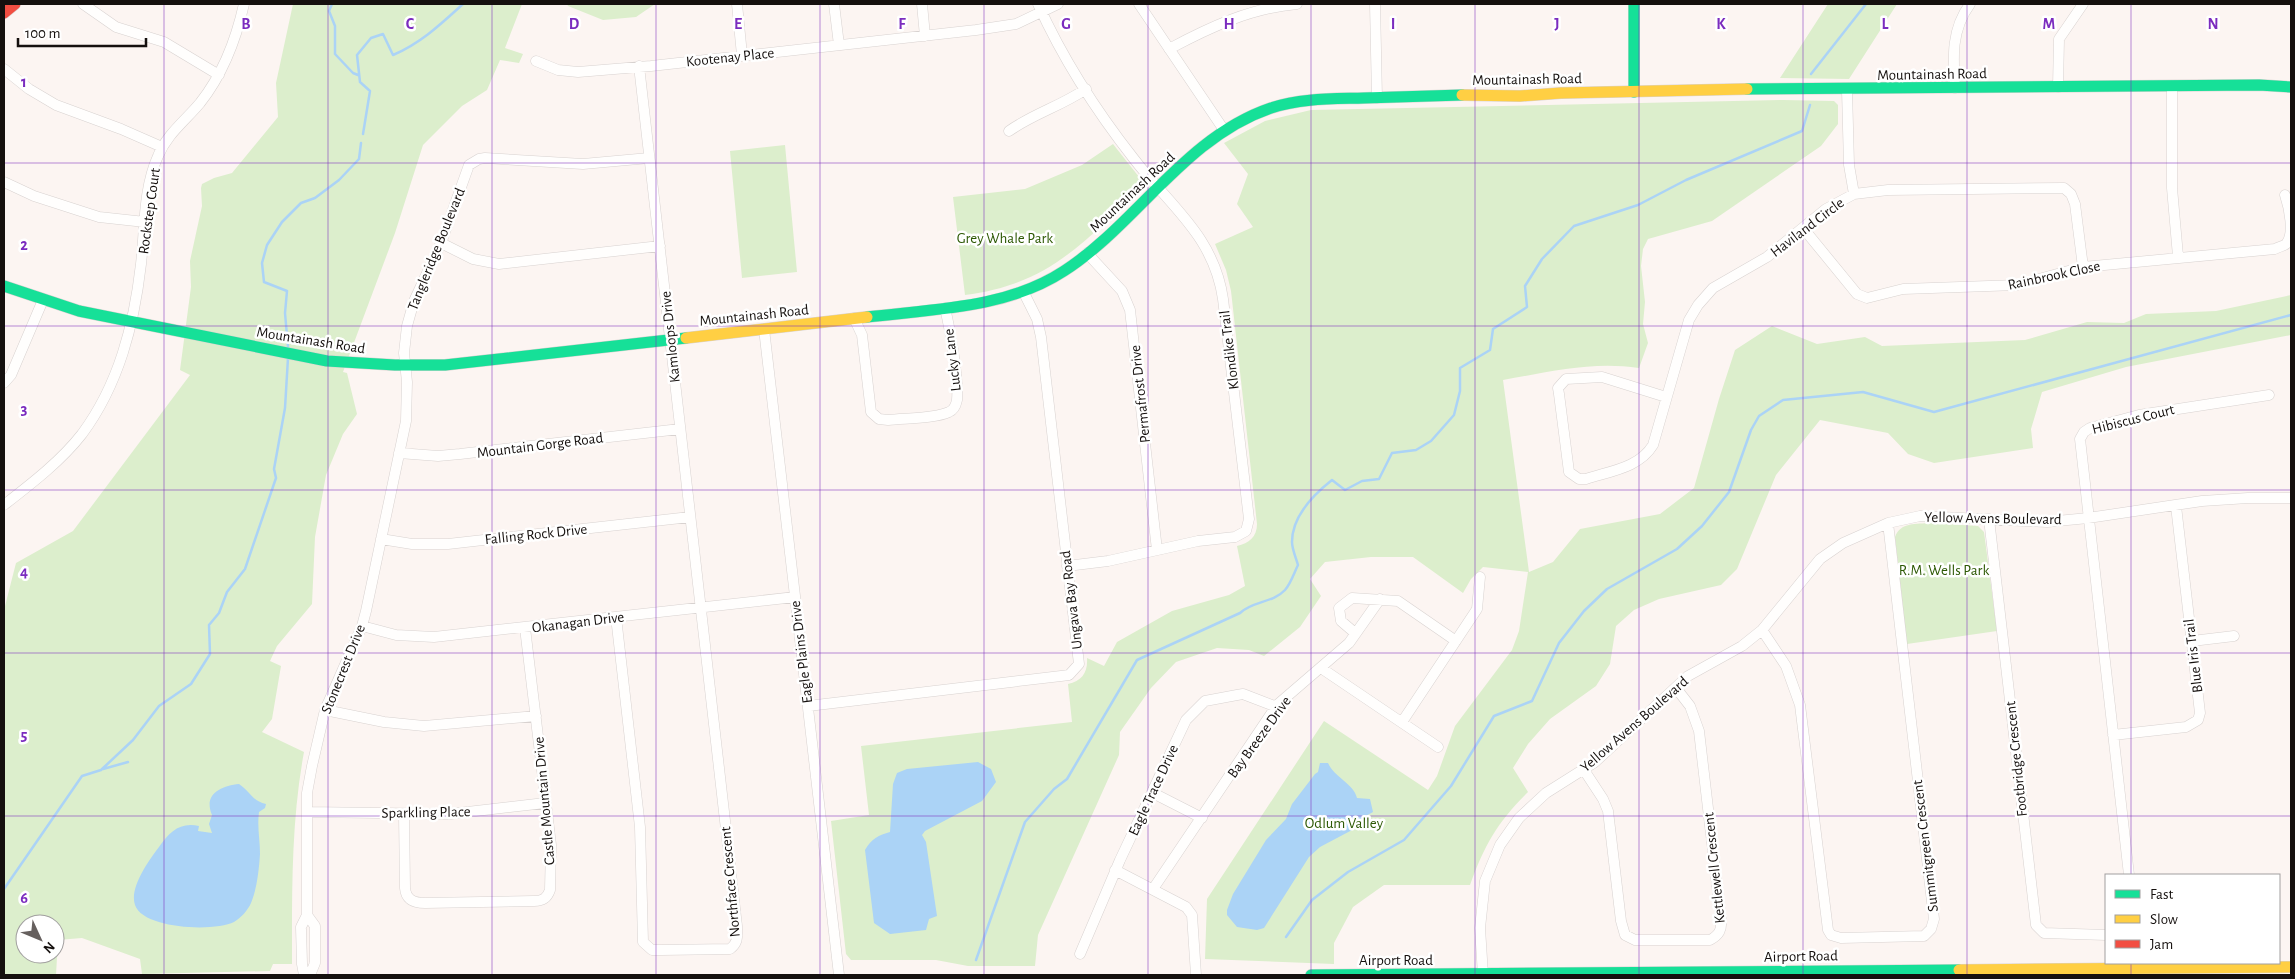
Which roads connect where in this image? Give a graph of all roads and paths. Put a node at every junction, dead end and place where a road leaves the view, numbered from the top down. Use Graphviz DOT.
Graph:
graph roads {
  1 [pos="14,4"];
  2 [pos="83,4"];
  3 [pos="244,4"];
  4 [pos="737,4"];
  5 [pos="834,4"];
  6 [pos="922,4"];
  7 [pos="1058,4"];
  8 [pos="1139,4"];
  9 [pos="1297,4"];
  10 [pos="1375,4"];
  11 [pos="1634,4"];
  12 [pos="1970,4"];
  13 [pos="2083,4"];
  14 [pos="1040,8"];
  15 [pos="4,13"];
  16 [pos="925,36"];
  17 [pos="839,45"];
  18 [pos="1169,49"];
  19 [pos="742,55"];
  20 [pos="536,61"];
  21 [pos="639,66"];
  22 [pos="4,69"];
  23 [pos="219,75"];
  24 [pos="2058,87"];
  25 [pos="2172,87"];
  26 [pos="2291,87"];
  27 [pos="1955,88"];
  28 [pos="1086,89"];
  29 [pos="1848,90"];
  30 [pos="1634,92"];
  31 [pos="1377,98"];
  32 [pos="1224,130"];
  33 [pos="1009,131"];
  34 [pos="162,146"];
  35 [pos="649,158"];
  36 [pos="4,182"];
  37 [pos="1158,188"];
  38 [pos="1854,194"];
  39 [pos="2285,195"];
  40 [pos="145,222"];
  41 [pos="1803,228"];
  42 [pos="441,244"];
  43 [pos="660,246"];
  44 [pos="1088,253"];
  45 [pos="2178,256"];
  46 [pos="2083,267"];
  47 [pos="4,286"];
  48 [pos="1024,293"];
  49 [pos="43,300"];
  50 [pos="945,308"];
  51 [pos="854,318"];
  52 [pos="131,323"];
  53 [pos="764,329"];
  54 [pos="670,339"];
  55 [pos="406,366"];
  56 [pos="4,383"];
  57 [pos="2269,395"];
  58 [pos="1666,397"];
  59 [pos="680,429"];
  60 [pos="400,453"];
  61 [pos="2291,498"];
  62 [pos="4,505"];
  63 [pos="2176,506"];
  64 [pos="690,517"];
  65 [pos="2088,518"];
  66 [pos="1990,519"];
  67 [pos="1888,523"];
  68 [pos="381,539"];
  69 [pos="1157,550"];
  70 [pos="1068,566"];
  71 [pos="1480,577"];
  72 [pos="795,597"];
  73 [pos="1380,599"];
  74 [pos="700,608"];
  75 [pos="616,617"];
  76 [pos="362,626"];
  77 [pos="526,628"];
  78 [pos="1762,630"];
  79 [pos="1355,633"];
  80 [pos="2234,636"];
  81 [pos="1456,641"];
  82 [pos="2192,641"];
  83 [pos="1321,668"];
  84 [pos="1676,688"];
  85 [pos="808,706"];
  86 [pos="1276,707"];
  87 [pos="325,710"];
  88 [pos="536,716"];
  89 [pos="1402,722"];
  90 [pos="2113,735"];
  91 [pos="1438,747"];
  92 [pos="1584,770"];
  93 [pos="1153,793"];
  94 [pos="545,804"];
  95 [pos="307,812"];
  96 [pos="404,814"];
  97 [pos="1202,818"];
  98 [pos="1116,870"];
  99 [pos="2130,874"];
  100 [pos="1154,889"];
  101 [pos="307,916"];
  102 [pos="2105,935"];
  103 [pos="1080,954"];
  104 [pos="2291,967"];
  105 [pos="1857,973"];
  106 [pos="304,975"];
  107 [pos="310,975"];
  108 [pos="840,975"];
  109 [pos="1196,975"];
  110 [pos="1311,975"];
  111 [pos="1483,975"];
  1 -- 15 [label="street"];
  2 -- 23 [label="street"];
  3 -- 23 [label="street, Rockstep Court"];
  4 -- 19 [label="street"];
  5 -- 17 [label="street"];
  6 -- 16 [label="street"];
  7 -- 14 [label="street, Kootenay Place"];
  8 -- 18 [label="street"];
  9 -- 18 [label="street"];
  10 -- 31 [label="street"];
  11 -- 30 [label="street"];
  12 -- 27 [label="street"];
  13 -- 24 [label="street"];
  14 -- 16 [label="street, Kootenay Place"];
  14 -- 28 [label="street, Klondike Trail"];
  16 -- 17 [label="street, Kootenay Place"];
  17 -- 19 [label="street, Kootenay Place"];
  18 -- 32 [label="street"];
  19 -- 21 [label="street, Kootenay Place"];
  20 -- 21 [label="street, Kootenay Place"];
  21 -- 35 [label="street, Kamloops Drive"];
  22 -- 34 [label="street"];
  23 -- 34 [label="street, Rockstep Court"];
  24 -- 25 [label="street, Mountainash Road"];
  24 -- 27 [label="street, Mountainash Road"];
  25 -- 26 [label="street, Mountainash Road"];
  25 -- 45 [label="street"];
  27 -- 29 [label="street, Mountainash Road"];
  28 -- 33 [label="street"];
  28 -- 37 [label="street, Klondike Trail"];
  29 -- 30 [label="street, Mountainash Road"];
  29 -- 38 [label="street"];
  30 -- 31 [label="street, Mountainash Road"];
  31 -- 32 [label="street, Mountainash Road"];
  32 -- 37 [label="street, Mountainash Road"];
  34 -- 40 [label="street, Rockstep Court"];
  35 -- 42 [label="street, Tangleridge Boulevard"];
  35 -- 43 [label="street, Kamloops Drive"];
  36 -- 40 [label="street"];
  37 -- 44 [label="street, Mountainash Road"];
  37 -- 69 [label="street, Klondike Trail"];
  38 -- 41 [label="street, Haviland Circle"];
  38 -- 46 [label="street, Haviland Circle"];
  39 -- 45 [label="street, Rainbrook Close"];
  40 -- 52 [label="street, Rockstep Court"];
  41 -- 46 [label="street, Rainbrook Close"];
  41 -- 58 [label="street, Haviland Circle"];
  42 -- 43 [label="street"];
  42 -- 55 [label="street, Tangleridge Boulevard"];
  43 -- 54 [label="street, Kamloops Drive"];
  44 -- 48 [label="street, Mountainash Road"];
  44 -- 69 [label="street, Permafrost Drive"];
  45 -- 46 [label="street, Rainbrook Close"];
  47 -- 49 [label="street, Mountainash Road"];
  48 -- 50 [label="street, Mountainash Road"];
  48 -- 70 [label="street, Ungava Bay Road"];
  49 -- 52 [label="street, Mountainash Road"];
  49 -- 56 [label="street"];
  50 -- 51 [label="street, Mountainash Road"];
  50 -- 51 [label="street, Lucky Lane"];
  51 -- 53 [label="street, Mountainash Road"];
  52 -- 55 [label="street, Mountainash Road"];
  52 -- 62 [label="street, Rockstep Court"];
  53 -- 54 [label="street, Mountainash Road"];
  53 -- 72 [label="street, Eagle Plains Drive"];
  54 -- 55 [label="street, Mountainash Road"];
  54 -- 59 [label="street, Kamloops Drive"];
  55 -- 60 [label="street, Stonecrest Drive"];
  57 -- 65 [label="street, Hibiscus Court"];
  58 -- 58 [label="street, Haviland Circle"];
  59 -- 60 [label="street, Mountain Gorge Road"];
  59 -- 64 [label="street, Kamloops Drive"];
  60 -- 68 [label="street, Stonecrest Drive"];
  61 -- 63 [label="street, Yellow Avens Boulevard"];
  63 -- 65 [label="street, Yellow Avens Boulevard"];
  63 -- 82 [label="street, Blue Iris Trail"];
  64 -- 68 [label="street, Falling Rock Drive"];
  64 -- 74 [label="street, Kamloops Drive"];
  65 -- 66 [label="street, Yellow Avens Boulevard"];
  65 -- 90 [label="street"];
  66 -- 67 [label="street, Yellow Avens Boulevard"];
  66 -- 102 [label="street, Footbridge Crescent"];
  67 -- 78 [label="street, Yellow Avens Boulevard"];
  67 -- 78 [label="street, Summitgreen Crescent"];
  68 -- 76 [label="street, Stonecrest Drive"];
  69 -- 70 [label="street"];
  70 -- 85 [label="street, Ungava Bay Road"];
  71 -- 81 [label="street"];
  72 -- 74 [label="street, Okanagan Drive"];
  72 -- 85 [label="street, Eagle Plains Drive"];
  73 -- 79 [label="street, Bay Breeze Drive"];
  73 -- 79 [label="street"];
  73 -- 81 [label="street"];
  74 -- 75 [label="street, Okanagan Drive"];
  74 -- 75 [label="street, Northface Crescent"];
  75 -- 77 [label="street, Okanagan Drive"];
  76 -- 77 [label="street, Okanagan Drive"];
  76 -- 87 [label="street, Stonecrest Drive"];
  77 -- 88 [label="street, Castle Mountain Drive"];
  78 -- 84 [label="street, Yellow Avens Boulevard"];
  79 -- 83 [label="street, Bay Breeze Drive"];
  80 -- 82 [label="street"];
  81 -- 89 [label="street"];
  82 -- 90 [label="street, Blue Iris Trail"];
  83 -- 86 [label="street, Bay Breeze Drive"];
  83 -- 89 [label="street"];
  84 -- 92 [label="street, Yellow Avens Boulevard"];
  84 -- 92 [label="street, Kettlewell Crescent"];
  85 -- 108 [label="street, Eagle Plains Drive"];
  86 -- 93 [label="street, Eagle Trace Drive"];
  86 -- 97 [label="street, Bay Breeze Drive"];
  87 -- 88 [label="street"];
  87 -- 95 [label="street, Stonecrest Drive"];
  88 -- 94 [label="street, Castle Mountain Drive"];
  89 -- 91 [label="street"];
  90 -- 99 [label="street"];
  92 -- 111 [label="street, Yellow Avens Boulevard"];
  93 -- 97 [label="street"];
  93 -- 98 [label="street, Eagle Trace Drive"];
  94 -- 96 [label="street, Sparkling Place"];
  94 -- 96 [label="street, Castle Mountain Drive"];
  95 -- 96 [label="street, Sparkling Place"];
  95 -- 101 [label="street, Stonecrest Drive"];
  97 -- 100 [label="street, Bay Breeze Drive"];
  98 -- 100 [label="street"];
  98 -- 103 [label="street, Eagle Trace Drive"];
  100 -- 109 [label="street"];
  101 -- 106 [label="street, Stonecrest Drive"];
  101 -- 107 [label="street, Stonecrest Drive"];
  104 -- 105 [label="street, Airport Road"];
  105 -- 111 [label="street, Airport Road"];
  110 -- 111 [label="street, Airport Road"];
}
